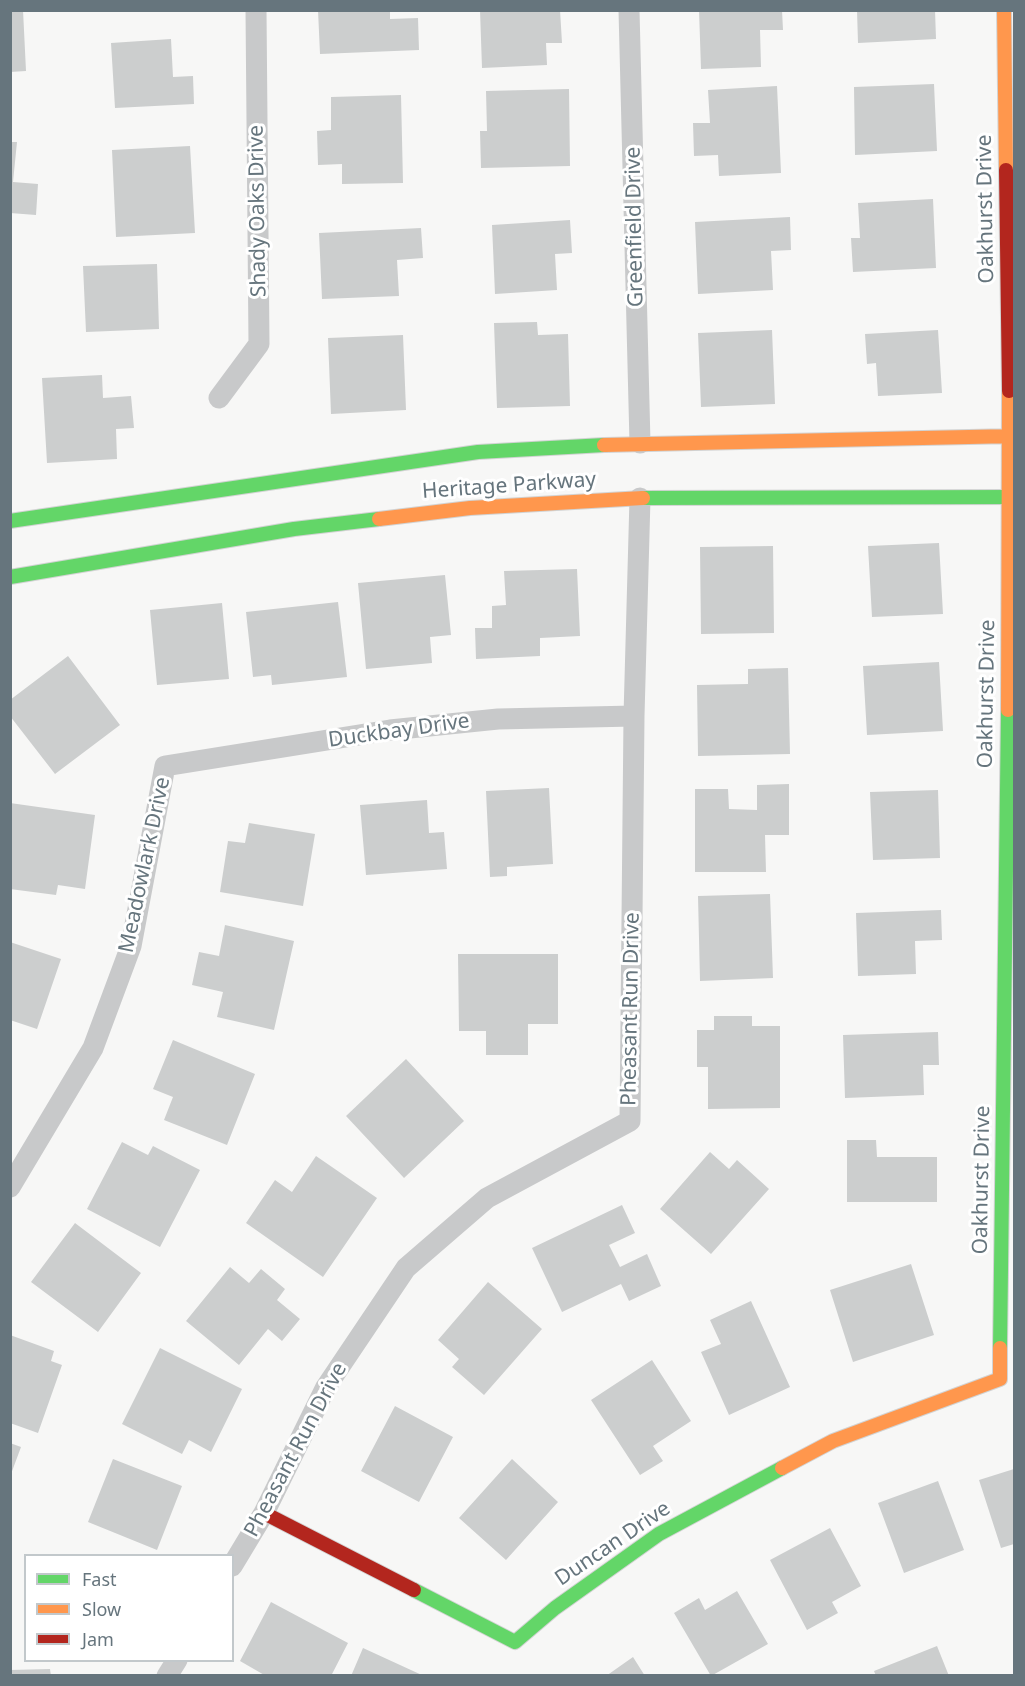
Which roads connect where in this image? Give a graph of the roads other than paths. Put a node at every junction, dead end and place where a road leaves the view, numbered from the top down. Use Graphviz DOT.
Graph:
graph roads {
  1 [pos="256,10"];
  2 [pos="629,10"];
  3 [pos="1004,10"];
  4 [pos="219,398"];
  5 [pos="1012,436"];
  6 [pos="640,443"];
  7 [pos="1012,497"];
  8 [pos="640,498"];
  9 [pos="10,521"];
  10 [pos="10,577"];
  11 [pos="634,716"];
  12 [pos="165,766"];
  13 [pos="10,1187"];
  14 [pos="1000,1379"];
  15 [pos="264,1513"];
  16 [pos="234,1563"];
  17 [pos="176,1662"];
  18 [pos="167,1676"];
  1 -- 4 [label="street, Shady Oaks Drive"];
  2 -- 6 [label="street, Greenfield Drive"];
  3 -- 5 [label="street, Oakhurst Drive"];
  5 -- 6 [label="street, Heritage Parkway"];
  5 -- 7 [label="street, Oakhurst Drive"];
  6 -- 9 [label="street, Heritage Parkway"];
  7 -- 8 [label="street, Heritage Parkway"];
  7 -- 14 [label="street, Oakhurst Drive"];
  8 -- 10 [label="street, Heritage Parkway"];
  8 -- 11 [label="street, Pheasant Run Drive"];
  11 -- 12 [label="street, Duckbay Drive"];
  11 -- 15 [label="street, Pheasant Run Drive"];
  12 -- 13 [label="street, Meadowlark Drive"];
  14 -- 15 [label="street, Duncan Drive"];
  15 -- 16 [label="street, Pheasant Run Drive"];
  17 -- 18 [label="street"];
}
